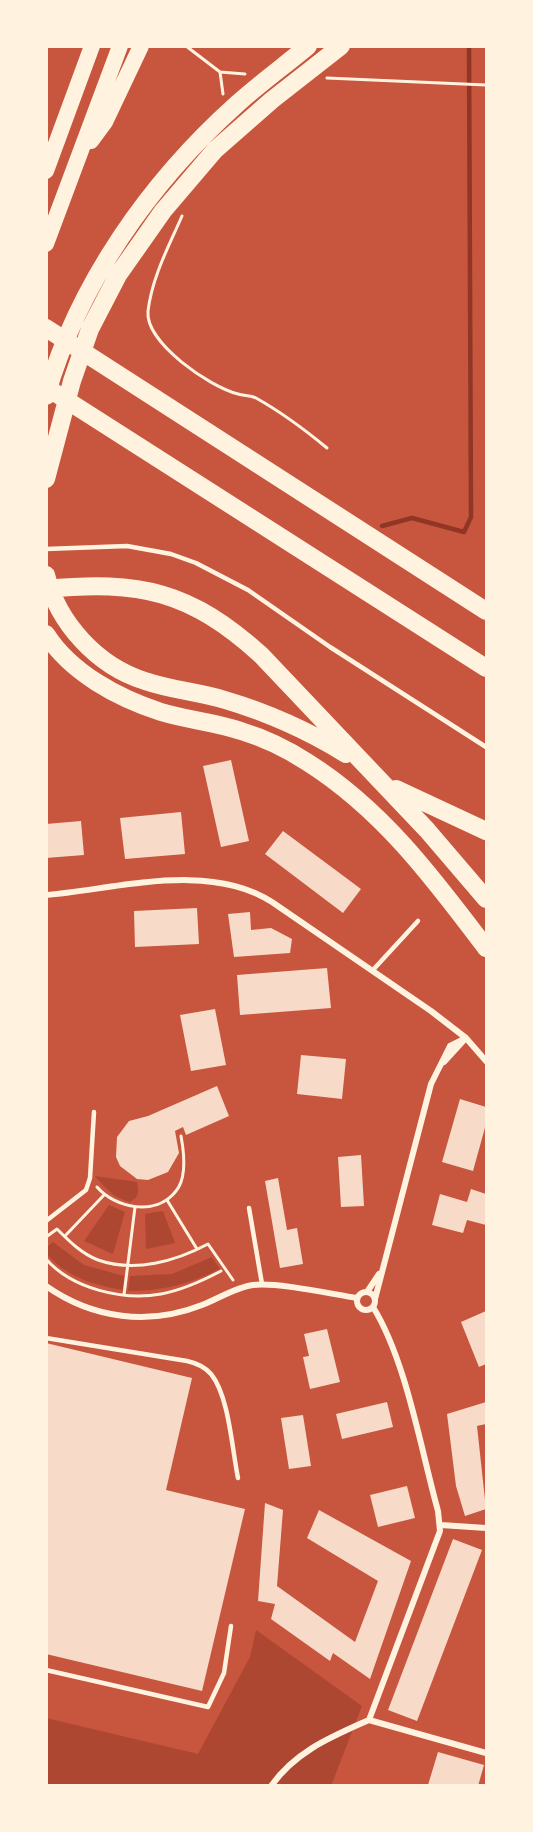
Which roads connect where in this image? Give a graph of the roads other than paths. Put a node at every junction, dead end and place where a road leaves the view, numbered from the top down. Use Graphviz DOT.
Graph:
graph roads {
  1 [pos="79,46"];
  2 [pos="92,46"];
  3 [pos="120,46"];
  4 [pos="141,46"];
  5 [pos="308,46"];
  6 [pos="341,46"];
  7 [pos="78,159"];
  8 [pos="47,169"];
  9 [pos="46,244"];
  10 [pos="46,328"];
  11 [pos="46,387"];
  12 [pos="46,396"];
  13 [pos="46,479"];
  14 [pos="46,549"];
  15 [pos="46,575"];
  16 [pos="46,589"];
  17 [pos="484,609"];
  18 [pos="49,638"];
  19 [pos="486,668"];
  20 [pos="486,747"];
  21 [pos="372,772"];
  22 [pos="486,831"];
  23 [pos="46,895"];
  24 [pos="486,899"];
  25 [pos="418,921"];
  26 [pos="486,948"];
  27 [pos="372,971"];
  28 [pos="466,1038"];
  29 [pos="486,1061"];
  30 [pos="94,1112"];
  31 [pos="249,1208"];
  32 [pos="46,1221"];
  33 [pos="382,1269"];
  34 [pos="262,1284"];
  35 [pos="46,1286"];
  36 [pos="367,1292"];
  37 [pos="357,1298"];
  38 [pos="375,1299"];
  39 [pos="373,1307"];
  40 [pos="46,1338"];
  41 [pos="238,1478"];
  42 [pos="441,1526"];
  43 [pos="486,1528"];
  44 [pos="231,1626"];
  45 [pos="46,1670"];
  46 [pos="369,1720"];
  47 [pos="486,1753"];
  48 [pos="271,1785"];
  1 -- 8 [label="highway"];
  2 -- 8 [label="highway"];
  3 -- 7 [label="highway"];
  4 -- 7 [label="highway"];
  5 -- 12 [label="highway"];
  6 -- 13 [label="highway"];
  7 -- 9 [label="highway"];
  10 -- 17 [label="highway"];
  11 -- 19 [label="highway"];
  14 -- 20 [label="lane"];
  15 -- 21 [label="highway"];
  16 -- 21 [label="highway"];
  18 -- 26 [label="highway"];
  21 -- 22 [label="highway"];
  21 -- 24 [label="highway"];
  23 -- 27 [label="street"];
  25 -- 27 [label="lane"];
  27 -- 28 [label="street"];
  28 -- 29 [label="street"];
  28 -- 33 [label="street"];
  30 -- 32 [label="lane"];
  31 -- 34 [label="lane"];
  33 -- 36 [label="street"];
  33 -- 38 [label="street"];
  34 -- 35 [label="street"];
  34 -- 37 [label="street"];
  36 -- 37 [label="street"];
  36 -- 38 [label="street"];
  37 -- 39 [label="street"];
  38 -- 39 [label="street"];
  39 -- 42 [label="street"];
  40 -- 41 [label="lane"];
  42 -- 43 [label="street"];
  42 -- 46 [label="street"];
  44 -- 45 [label="lane"];
  46 -- 47 [label="street"];
  46 -- 48 [label="street"];
}
